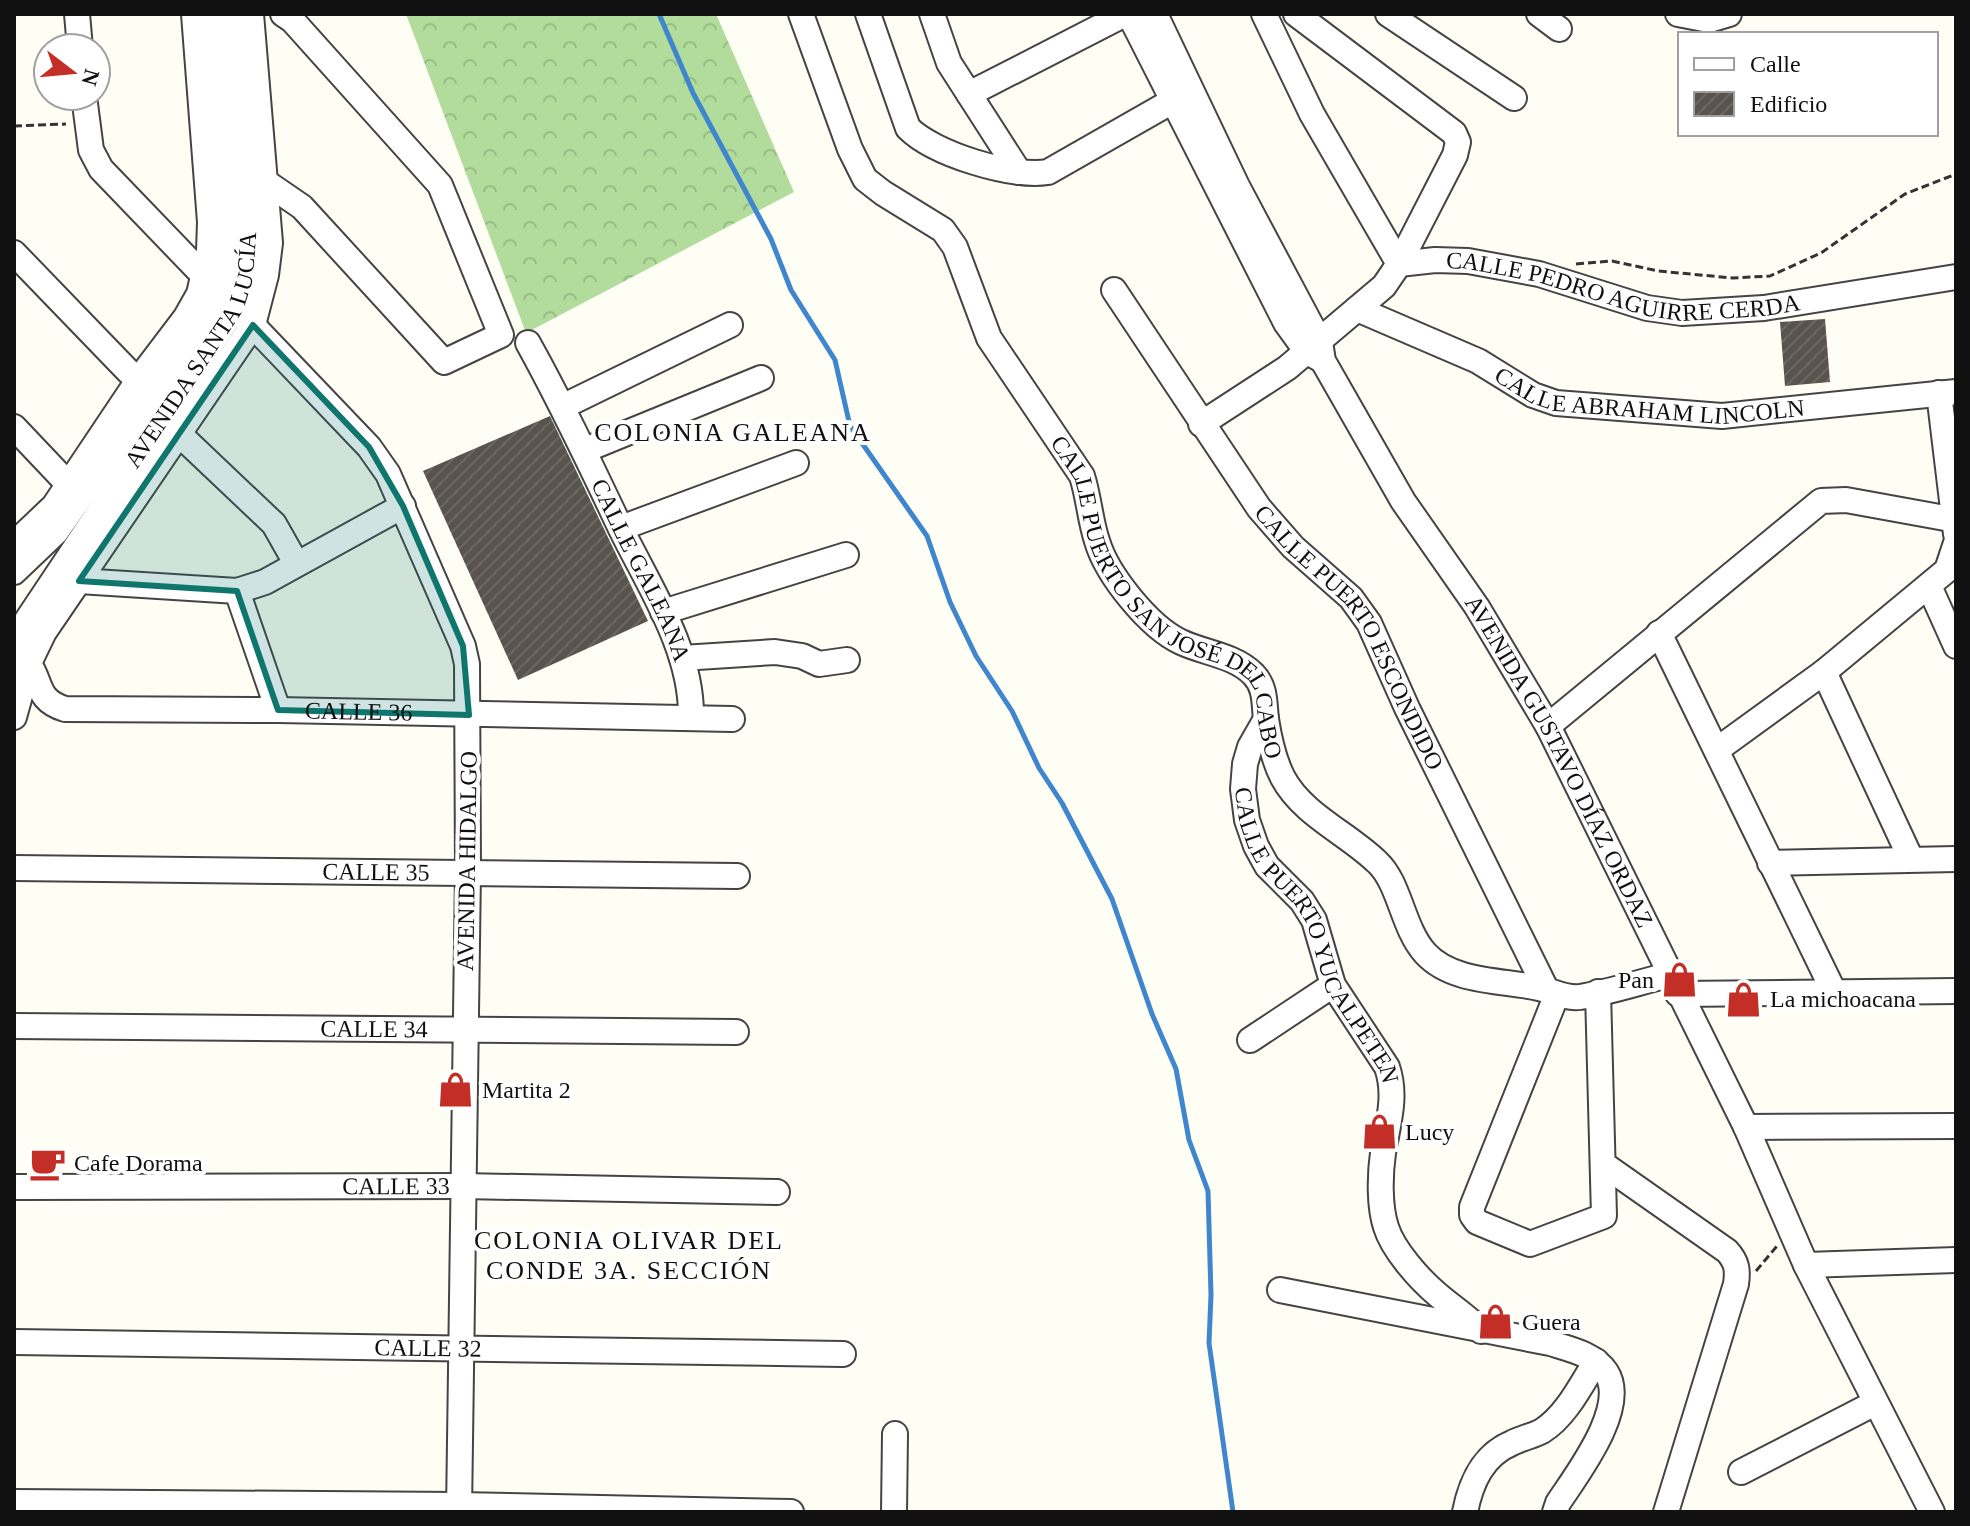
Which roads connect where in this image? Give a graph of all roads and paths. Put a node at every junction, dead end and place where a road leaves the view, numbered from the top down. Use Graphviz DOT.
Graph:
graph roads {
  1 [pos="194,14"];
  2 [pos="214,14"];
  3 [pos="233,14"];
  4 [pos="251,14"];
  5 [pos="283,14"];
  6 [pos="801,14"];
  7 [pos="868,14"];
  8 [pos="932,14"];
  9 [pos="1127,14"];
  10 [pos="1155,14"];
  11 [pos="1264,14"];
  12 [pos="1296,14"];
  13 [pos="1388,14"];
  14 [pos="1539,14"];
  15 [pos="1678,14"];
  16 [pos="1729,14"];
  17 [pos="1559,29"];
  18 [pos="969,94"];
  19 [pos="1180,96"];
  20 [pos="1514,98"];
  21 [pos="85,112"];
  22 [pos="86,123"];
  23 [pos="14,126"];
  24 [pos="1019,172"];
  25 [pos="1956,174"];
  26 [pos="267,183"];
  27 [pos="14,253"];
  28 [pos="1399,264"];
  29 [pos="1563,266"];
  30 [pos="1956,277"];
  31 [pos="1114,290"];
  32 [pos="220,291"];
  33 [pos="1357,309"];
  34 [pos="253,325"];
  35 [pos="730,325"];
  36 [pos="528,343"];
  37 [pos="1317,352"];
  38 [pos="761,378"];
  39 [pos="155,392"];
  40 [pos="1948,392"];
  41 [pos="564,406"];
  42 [pos="1201,424"];
  43 [pos="14,427"];
  44 [pos="178,433"];
  45 [pos="585,450"];
  46 [pos="796,463"];
  47 [pos="69,485"];
  48 [pos="403,506"];
  49 [pos="621,528"];
  50 [pos="1955,530"];
  51 [pos="14,544"];
  52 [pos="846,555"];
  53 [pos="296,563"];
  54 [pos="14,572"];
  55 [pos="79,581"];
  56 [pos="1929,586"];
  57 [pos="237,591"];
  58 [pos="663,612"];
  59 [pos="1659,633"];
  60 [pos="1956,646"];
  61 [pos="18,654"];
  62 [pos="682,658"];
  63 [pos="847,660"];
  64 [pos="1824,672"];
  65 [pos="278,710"];
  66 [pos="469,715"];
  67 [pos="14,717"];
  68 [pos="691,717"];
  69 [pos="732,719"];
  70 [pos="1266,719"];
  71 [pos="1548,726"];
  72 [pos="1718,749"];
  73 [pos="1911,859"];
  74 [pos="1956,859"];
  75 [pos="1770,863"];
  76 [pos="14,868"];
  77 [pos="468,872"];
  78 [pos="737,876"];
  79 [pos="1333,985"];
  80 [pos="1674,985"];
  81 [pos="1956,991"];
  82 [pos="1551,992"];
  83 [pos="1598,992"];
  84 [pos="1834,992"];
  85 [pos="14,1026"];
  86 [pos="465,1031"];
  87 [pos="736,1032"];
  88 [pos="1250,1040"];
  89 [pos="1956,1126"];
  90 [pos="1746,1127"];
  91 [pos="1603,1164"];
  92 [pos="463,1186"];
  93 [pos="14,1187"];
  94 [pos="777,1192"];
  95 [pos="1790,1231"];
  96 [pos="1956,1260"];
  97 [pos="1806,1265"];
  98 [pos="1736,1284"];
  99 [pos="1280,1290"];
  100 [pos="1481,1331"];
  101 [pos="14,1342"];
  102 [pos="462,1349"];
  103 [pos="843,1354"];
  104 [pos="1596,1361"];
  105 [pos="1875,1403"];
  106 [pos="895,1434"];
  107 [pos="1741,1472"];
  108 [pos="14,1502"];
  109 [pos="459,1509"];
  110 [pos="791,1512"];
  111 [pos="894,1512"];
  112 [pos="1465,1512"];
  113 [pos="1555,1512"];
  114 [pos="1666,1512"];
  115 [pos="1932,1512"];
  1 -- 32 [label="street, AVENIDA SANTA LUCÍA"];
  2 -- 32 [label="street, AVENIDA SANTA LUCÍA"];
  3 -- 32 [label="street, AVENIDA SANTA LUCÍA"];
  4 -- 26 [label="street, AVENIDA SANTA LUCÍA"];
  5 -- 26 [label="street"];
  6 -- 70 [label="street, CALLE PUERTO SAN JOSÉ DEL CABO"];
  7 -- 24 [label="street"];
  8 -- 18 [label="street"];
  9 -- 18 [label="street"];
  9 -- 19 [label="street, AVENIDA GUSTAVO DÍAZ ORDAZ"];
  10 -- 19 [label="street, AVENIDA GUSTAVO DÍAZ ORDAZ"];
  11 -- 28 [label="street"];
  12 -- 28 [label="street"];
  13 -- 20 [label="street"];
  14 -- 17 [label="street"];
  15 -- 16 [label="street"];
  18 -- 24 [label="street"];
  19 -- 24 [label="street"];
  19 -- 37 [label="street, AVENIDA GUSTAVO DÍAZ ORDAZ"];
  21 -- 22 [label="street, AVENIDA HIDALGO"];
  22 -- 23 [label="path"];
  22 -- 32 [label="street, AVENIDA HIDALGO"];
  25 -- 29 [label="path"];
  26 -- 34 [label="street, AVENIDA SANTA LUCÍA"];
  27 -- 39 [label="street"];
  28 -- 30 [label="street, CALLE PEDRO AGUIRRE CERDA"];
  28 -- 33 [label="street"];
  31 -- 42 [label="street, CALLE PUERTO ESCONDIDO"];
  32 -- 34 [label="street, AVENIDA HIDALGO"];
  32 -- 39 [label="street, AVENIDA SANTA LUCÍA"];
  32 -- 39 [label="street"];
  33 -- 37 [label="street"];
  33 -- 40 [label="street, CALLE ABRAHAM LINCOLN"];
  34 -- 44 [label="street"];
  34 -- 48 [label="street, AVENIDA HIDALGO"];
  35 -- 41 [label="street"];
  36 -- 41 [label="street, CALLE GALEANA"];
  37 -- 42 [label="street"];
  37 -- 71 [label="street, AVENIDA GUSTAVO DÍAZ ORDAZ"];
  38 -- 45 [label="street"];
  39 -- 47 [label="street"];
  39 -- 54 [label="street, AVENIDA SANTA LUCÍA"];
  39 -- 61 [label="street, AVENIDA SANTA LUCÍA"];
  40 -- 50 [label="street"];
  41 -- 45 [label="street, CALLE GALEANA"];
  42 -- 82 [label="street, CALLE PUERTO ESCONDIDO"];
  43 -- 47 [label="street"];
  44 -- 53 [label="street"];
  44 -- 55 [label="street"];
  45 -- 49 [label="street, CALLE GALEANA"];
  46 -- 49 [label="street"];
  47 -- 51 [label="street"];
  48 -- 53 [label="street"];
  48 -- 66 [label="street, AVENIDA HIDALGO"];
  49 -- 58 [label="street, CALLE GALEANA"];
  50 -- 56 [label="street"];
  50 -- 59 [label="street"];
  52 -- 58 [label="street"];
  53 -- 57 [label="street"];
  55 -- 57 [label="street"];
  55 -- 61 [label="street"];
  56 -- 60 [label="street"];
  56 -- 64 [label="street"];
  57 -- 65 [label="street"];
  58 -- 62 [label="street, CALLE GALEANA"];
  59 -- 71 [label="street"];
  59 -- 72 [label="street"];
  61 -- 65 [label="street, CALLE 36"];
  61 -- 67 [label="street"];
  62 -- 63 [label="street"];
  62 -- 68 [label="street, CALLE GALEANA"];
  64 -- 72 [label="street"];
  64 -- 73 [label="street"];
  65 -- 66 [label="street, CALLE 36"];
  66 -- 68 [label="street, CALLE 36"];
  66 -- 77 [label="street, AVENIDA HIDALGO"];
  68 -- 69 [label="street, CALLE 36"];
  70 -- 79 [label="street, CALLE PUERTO YUCALPETEN"];
  70 -- 82 [label="street, CALLE PUERTO SAN JOSÉ DEL CABO"];
  71 -- 80 [label="street, AVENIDA GUSTAVO DÍAZ ORDAZ"];
  72 -- 75 [label="street"];
  73 -- 74 [label="street"];
  73 -- 75 [label="street"];
  75 -- 84 [label="street"];
  76 -- 77 [label="street, CALLE 35"];
  77 -- 78 [label="street, CALLE 35"];
  77 -- 86 [label="street, AVENIDA HIDALGO"];
  79 -- 88 [label="street"];
  79 -- 100 [label="street, CALLE PUERTO YUCALPETEN"];
  80 -- 83 [label="street, CALLE PUERTO SAN JOSÉ DEL CABO"];
  80 -- 84 [label="street, CALLE PUERTO SAN JOSÉ DEL CABO"];
  80 -- 90 [label="street, AVENIDA GUSTAVO DÍAZ ORDAZ"];
  81 -- 84 [label="street, CALLE PUERTO SAN JOSÉ DEL CABO"];
  82 -- 83 [label="street, CALLE PUERTO SAN JOSÉ DEL CABO"];
  82 -- 91 [label="street"];
  83 -- 91 [label="street"];
  85 -- 86 [label="street, CALLE 34"];
  86 -- 87 [label="street, CALLE 34"];
  86 -- 92 [label="street, AVENIDA HIDALGO"];
  89 -- 90 [label="street"];
  90 -- 95 [label="street, AVENIDA GUSTAVO DÍAZ ORDAZ"];
  91 -- 98 [label="street"];
  92 -- 93 [label="street, CALLE 33"];
  92 -- 94 [label="street, CALLE 33"];
  92 -- 102 [label="street, AVENIDA HIDALGO"];
  95 -- 97 [label="street, AVENIDA GUSTAVO DÍAZ ORDAZ"];
  95 -- 98 [label="path"];
  96 -- 97 [label="street"];
  97 -- 105 [label="street, AVENIDA GUSTAVO DÍAZ ORDAZ"];
  98 -- 114 [label="street"];
  99 -- 100 [label="street"];
  100 -- 104 [label="street"];
  101 -- 102 [label="street, CALLE 32"];
  102 -- 103 [label="street, CALLE 32"];
  102 -- 109 [label="street, AVENIDA HIDALGO"];
  104 -- 112 [label="street"];
  104 -- 113 [label="street"];
  105 -- 107 [label="street"];
  105 -- 115 [label="street, AVENIDA GUSTAVO DÍAZ ORDAZ"];
  106 -- 111 [label="street"];
  108 -- 109 [label="street"];
  109 -- 110 [label="street"];
}
